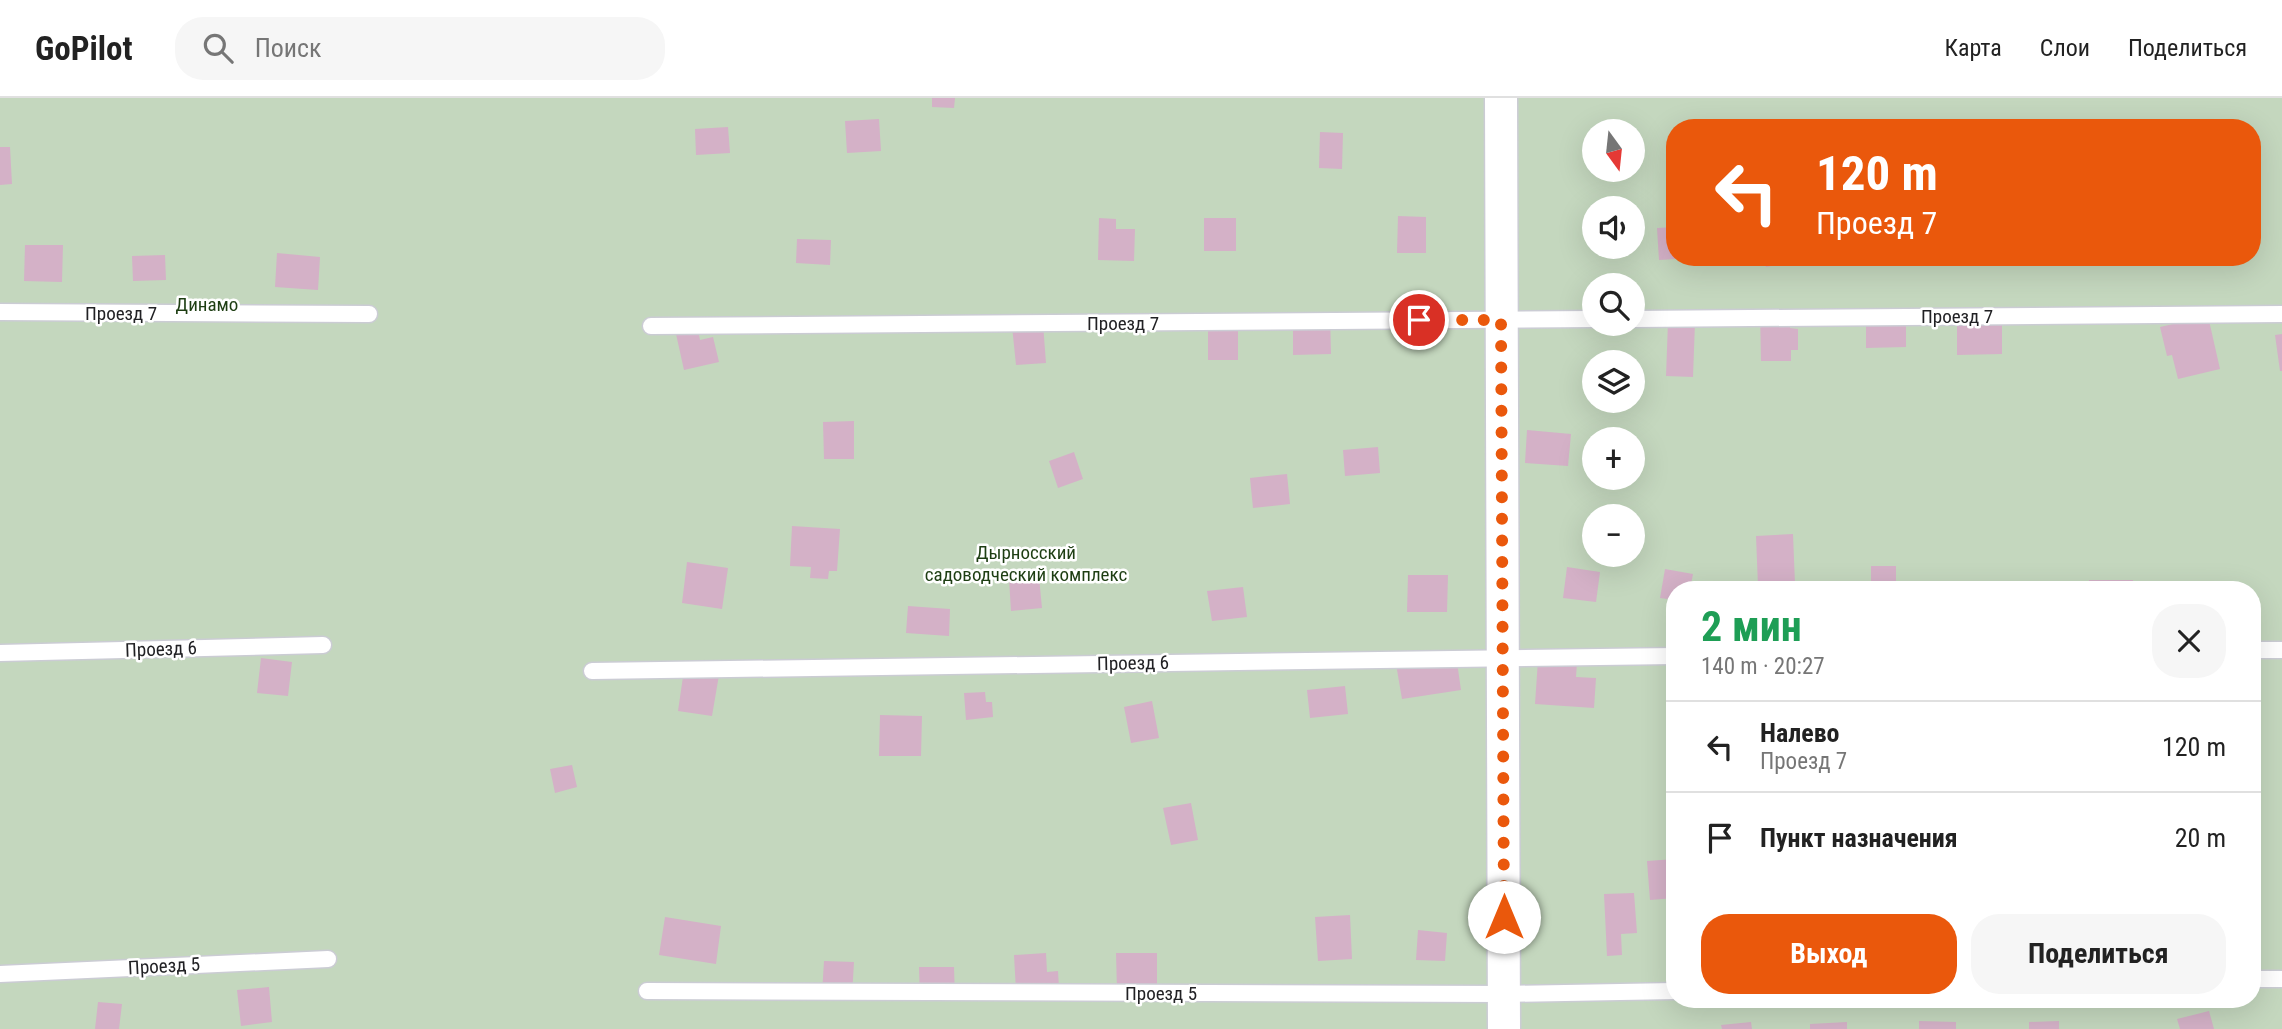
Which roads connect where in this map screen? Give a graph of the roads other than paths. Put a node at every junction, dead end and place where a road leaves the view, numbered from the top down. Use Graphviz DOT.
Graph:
graph roads {
  1 [pos="1501,98"];
  2 [pos="0,312"];
  3 [pos="369,314"];
  4 [pos="2282,314"];
  5 [pos="1582,319"];
  6 [pos="1645,319"];
  7 [pos="1501,320"];
  8 [pos="652,326"];
  9 [pos="323,645"];
  10 [pos="2261,650"];
  11 [pos="2282,650"];
  12 [pos="0,653"];
  13 [pos="1666,656"];
  14 [pos="1503,657"];
  15 [pos="592,671"];
  16 [pos="328,959"];
  17 [pos="0,974"];
  18 [pos="2261,979"];
  19 [pos="2282,979"];
  20 [pos="647,991"];
  21 [pos="1666,991"];
  22 [pos="1504,994"];
  23 [pos="1504,1029"];
  1 -- 7 [label="street"];
  2 -- 3 [label="lane, Проезд 7"];
  4 -- 6 [label="lane, Проезд 7"];
  5 -- 7 [label="lane, Проезд 7"];
  7 -- 8 [label="lane, Проезд 7"];
  7 -- 14 [label="street"];
  9 -- 12 [label="lane, Проезд 6"];
  10 -- 11 [label="lane"];
  13 -- 14 [label="lane, Проезд 6"];
  14 -- 15 [label="lane, Проезд 6"];
  14 -- 22 [label="street"];
  16 -- 17 [label="lane, Проезд 5"];
  18 -- 19 [label="lane"];
  20 -- 22 [label="lane, Проезд 5"];
  21 -- 22 [label="lane, Проезд 5"];
  22 -- 23 [label="street"];
}
